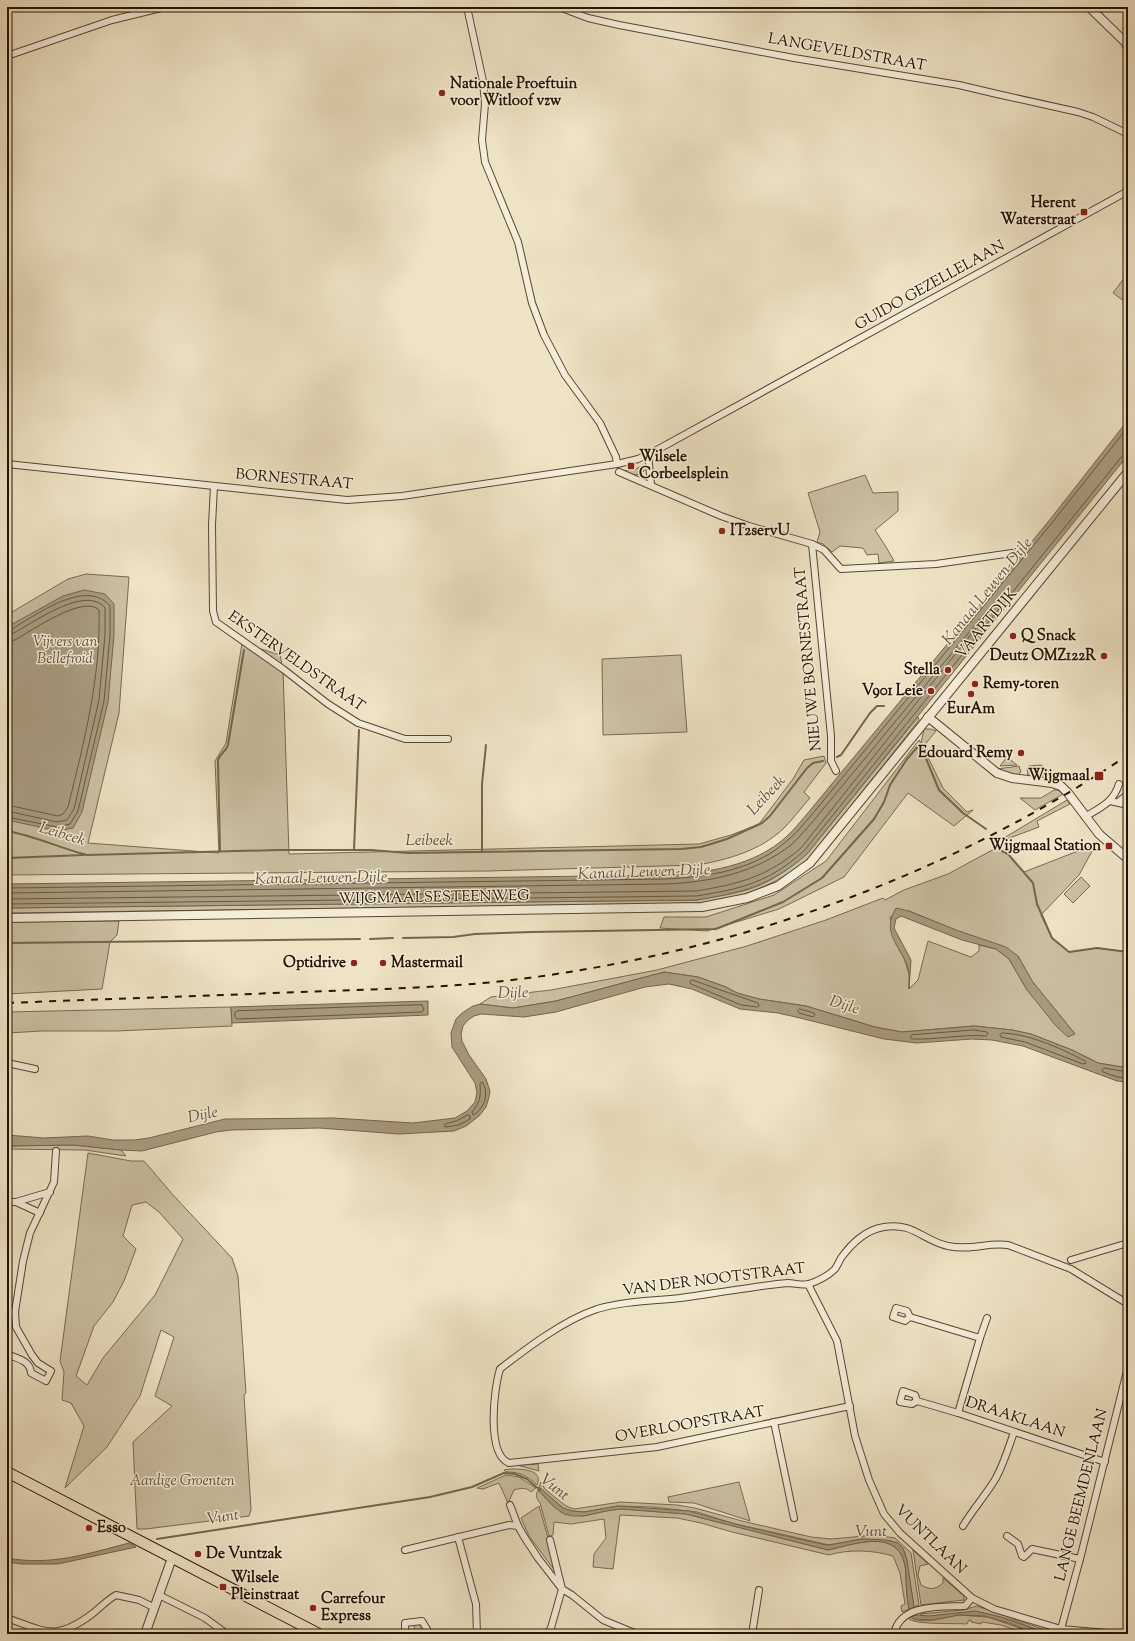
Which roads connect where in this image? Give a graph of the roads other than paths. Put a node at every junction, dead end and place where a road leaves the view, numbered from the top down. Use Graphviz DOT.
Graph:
graph roads {
  1 [pos="165,7"];
  2 [pos="467,7"];
  3 [pos="559,7"];
  4 [pos="1089,7"];
  5 [pos="1128,48"];
  6 [pos="7,56"];
  7 [pos="1128,134"];
  8 [pos="1128,191"];
  9 [pos="648,454"];
  10 [pos="7,464"];
  11 [pos="617,464"];
  12 [pos="619,472"];
  13 [pos="1128,472"];
  14 [pos="650,484"];
  15 [pos="214,486"];
  16 [pos="812,544"];
  17 [pos="1012,554"];
  18 [pos="928,717"];
  19 [pos="448,739"];
  20 [pos="836,771"];
  21 [pos="1119,784"];
  22 [pos="1128,794"];
  23 [pos="1110,801"];
  24 [pos="1118,802"];
  25 [pos="1128,805"];
  26 [pos="1085,818"];
  27 [pos="837,832"];
  28 [pos="1128,859"];
  29 [pos="7,918"];
  30 [pos="7,1063"];
  31 [pos="35,1069"];
  32 [pos="56,1151"];
  33 [pos="50,1192"];
  34 [pos="7,1202"];
  35 [pos="16,1202"];
  36 [pos="40,1213"];
  37 [pos="1128,1243"];
  38 [pos="1071,1260"];
  39 [pos="808,1284"];
  40 [pos="1128,1304"];
  41 [pos="910,1317"];
  42 [pos="986,1318"];
  43 [pos="980,1338"];
  44 [pos="7,1354"];
  45 [pos="32,1355"];
  46 [pos="26,1362"];
  47 [pos="1128,1367"];
  48 [pos="917,1401"];
  49 [pos="850,1406"];
  50 [pos="958,1413"];
  51 [pos="774,1422"];
  52 [pos="1014,1432"];
  53 [pos="1105,1462"];
  54 [pos="509,1463"];
  55 [pos="7,1472"];
  56 [pos="510,1505"];
  57 [pos="794,1518"];
  58 [pos="518,1526"];
  59 [pos="964,1526"];
  60 [pos="1007,1536"];
  61 [pos="458,1537"];
  62 [pos="550,1540"];
  63 [pos="1018,1544"];
  64 [pos="1032,1549"];
  65 [pos="405,1550"];
  66 [pos="172,1558"];
  67 [pos="1080,1559"];
  68 [pos="562,1589"];
  69 [pos="759,1590"];
  70 [pos="159,1595"];
  71 [pos="972,1598"];
  72 [pos="155,1608"];
  73 [pos="7,1618"];
  74 [pos="1061,1629"];
  75 [pos="308,1632"];
  76 [pos="145,1634"];
  77 [pos="227,1634"];
  78 [pos="319,1634"];
  79 [pos="406,1634"];
  80 [pos="430,1634"];
  81 [pos="477,1634"];
  82 [pos="547,1634"];
  83 [pos="637,1634"];
  84 [pos="752,1634"];
  85 [pos="894,1634"];
  86 [pos="1119,1634"];
  1 -- 6 [label="street"];
  2 -- 11 [label="street"];
  3 -- 7 [label="street, LANGEVELDSTRAAT"];
  4 -- 5 [label="street"];
  8 -- 9 [label="street, GUIDO GEZELLELAAN"];
  9 -- 11 [label="street, GUIDO GEZELLELAAN"];
  9 -- 14 [label="street"];
  10 -- 15 [label="street, BORNESTRAAT"];
  11 -- 15 [label="street, BORNESTRAAT"];
  12 -- 14 [label="street"];
  13 -- 18 [label="street, VAARTDIJK"];
  14 -- 16 [label="street"];
  15 -- 19 [label="street, EKSTERVELDSTRAAT"];
  16 -- 17 [label="street"];
  16 -- 20 [label="street, NIEUWE BORNESTRAAT"];
  18 -- 26 [label="street"];
  18 -- 27 [label="street, VAARTDIJK"];
  21 -- 23 [label="street"];
  22 -- 24 [label="street"];
  23 -- 24 [label="street"];
  23 -- 26 [label="street"];
  24 -- 25 [label="street"];
  26 -- 28 [label="street"];
  27 -- 29 [label="street, WIJGMAALSESTEENWEG"];
  30 -- 31 [label="street"];
  32 -- 33 [label="street"];
  33 -- 35 [label="street"];
  33 -- 36 [label="street"];
  34 -- 35 [label="street"];
  35 -- 36 [label="street"];
  36 -- 45 [label="street"];
  37 -- 38 [label="street"];
  39 -- 40 [label="street, VAN DER NOOTSTRAAT"];
  39 -- 49 [label="street, VUNTLAAN"];
  39 -- 54 [label="street, VAN DER NOOTSTRAAT"];
  41 -- 43 [label="street"];
  42 -- 43 [label="street"];
  43 -- 50 [label="street"];
  44 -- 46 [label="street"];
  45 -- 46 [label="street"];
  45 -- 46 [label="street"];
  47 -- 53 [label="street, LANGE BEEMDENLAAN"];
  48 -- 50 [label="street, DRAAKLAAN"];
  49 -- 51 [label="street, OVERLOOPSTRAAT"];
  49 -- 71 [label="street, VUNTLAAN"];
  50 -- 52 [label="street, DRAAKLAAN"];
  51 -- 54 [label="street, OVERLOOPSTRAAT"];
  51 -- 57 [label="street"];
  52 -- 53 [label="street, DRAAKLAAN"];
  52 -- 59 [label="street"];
  53 -- 67 [label="street, LANGE BEEMDENLAAN"];
  55 -- 66 [label="main road"];
  56 -- 58 [label="street"];
  58 -- 61 [label="street"];
  58 -- 68 [label="street"];
  60 -- 63 [label="street"];
  61 -- 65 [label="street"];
  61 -- 81 [label="street"];
  62 -- 68 [label="street"];
  63 -- 64 [label="street"];
  63 -- 64 [label="street"];
  64 -- 67 [label="street"];
  66 -- 70 [label="street"];
  66 -- 75 [label="main road"];
  67 -- 74 [label="street, LANGE BEEMDENLAAN"];
  68 -- 82 [label="street"];
  68 -- 83 [label="street"];
  69 -- 84 [label="street"];
  70 -- 72 [label="street"];
  70 -- 77 [label="street"];
  71 -- 74 [label="street, VUNTLAAN"];
  71 -- 85 [label="street"];
  72 -- 73 [label="street"];
  72 -- 76 [label="street"];
  74 -- 86 [label="street, VUNTLAAN"];
  75 -- 78 [label="main road"];
  79 -- 80 [label="street"];
}
